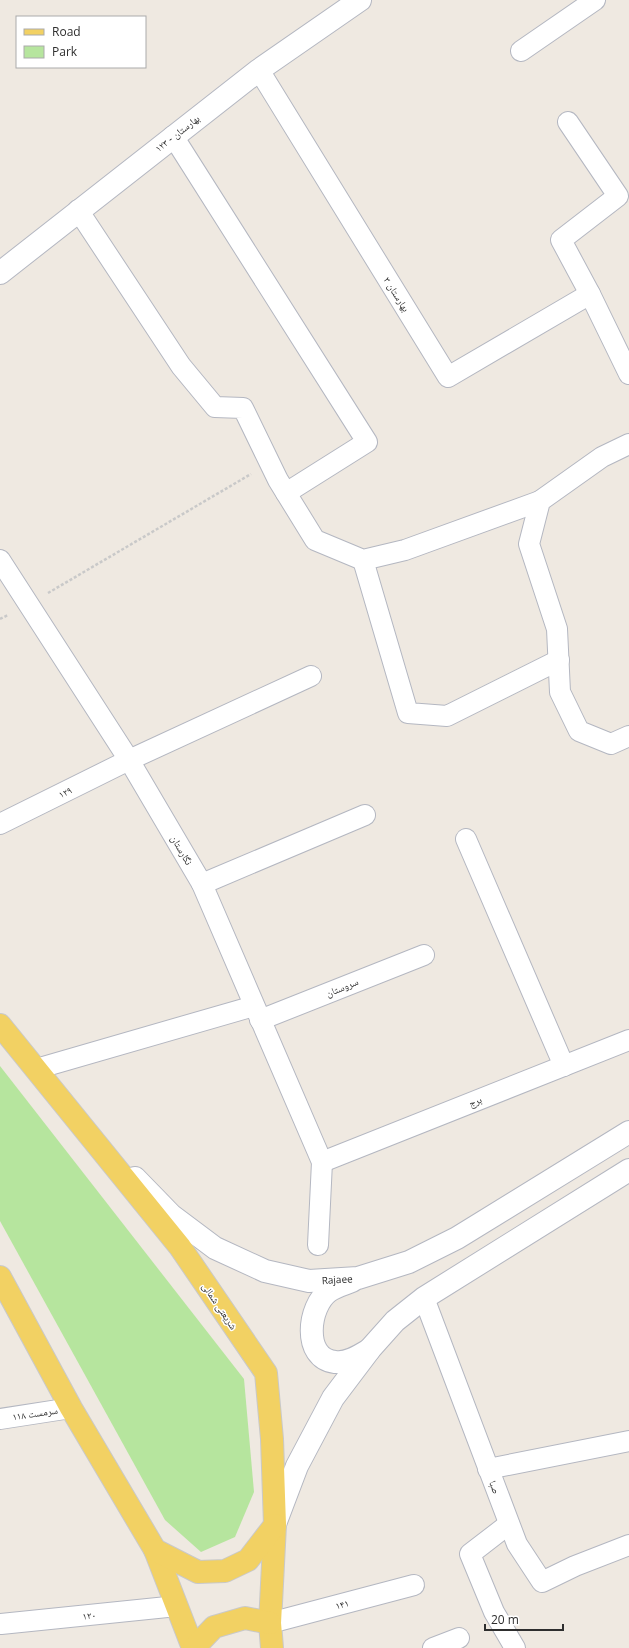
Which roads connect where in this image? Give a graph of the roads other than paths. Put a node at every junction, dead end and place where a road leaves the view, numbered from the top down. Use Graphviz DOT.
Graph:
graph roads {
  1 [pos="595,0"];
  2 [pos="347,4"];
  3 [pos="521,51"];
  4 [pos="259,70"];
  5 [pos="568,122"];
  6 [pos="173,136"];
  7 [pos="78,210"];
  8 [pos="0,273"];
  9 [pos="590,294"];
  10 [pos="629,374"];
  11 [pos="629,444"];
  12 [pos="286,493"];
  13 [pos="540,501"];
  14 [pos="0,560"];
  15 [pos="363,560"];
  16 [pos="559,660"];
  17 [pos="311,676"];
  18 [pos="629,736"];
  19 [pos="129,760"];
  20 [pos="365,815"];
  21 [pos="0,824"];
  22 [pos="466,839"];
  23 [pos="202,884"];
  24 [pos="424,955"];
  25 [pos="257,1013"];
  26 [pos="0,1025"];
  27 [pos="629,1040"];
  28 [pos="564,1066"];
  29 [pos="36,1069"];
  30 [pos="69,1110"];
  31 [pos="629,1132"];
  32 [pos="322,1162"];
  33 [pos="629,1170"];
  34 [pos="318,1245"];
  35 [pos="0,1277"];
  36 [pos="358,1278"];
  37 [pos="424,1298"];
  38 [pos="370,1349"];
  39 [pos="70,1408"];
  40 [pos="0,1419"];
  41 [pos="629,1441"];
  42 [pos="488,1470"];
  43 [pos="509,1524"];
  44 [pos="275,1525"];
  45 [pos="629,1545"];
  46 [pos="155,1550"];
  47 [pos="414,1585"];
  48 [pos="177,1606"];
  49 [pos="270,1622"];
  50 [pos="1,1624"];
  51 [pos="459,1638"];
  52 [pos="194,1648"];
  53 [pos="272,1648"];
  54 [pos="433,1648"];
  55 [pos="515,1648"];
  1 -- 3 [label="street"];
  2 -- 4 [label="main road, بهارستان - ۱۲۳"];
  4 -- 6 [label="main road, بهارستان - ۱۲۳"];
  4 -- 9 [label="street, بهارستان ۳"];
  5 -- 9 [label="street"];
  6 -- 7 [label="main road, بهارستان - ۱۲۳"];
  6 -- 12 [label="street"];
  7 -- 8 [label="main road, بهارستان - ۱۲۳"];
  7 -- 12 [label="street"];
  9 -- 10 [label="street"];
  11 -- 13 [label="street"];
  12 -- 15 [label="street"];
  13 -- 15 [label="street"];
  13 -- 16 [label="street"];
  14 -- 19 [label="street, نگارستان"];
  15 -- 16 [label="street"];
  16 -- 18 [label="street"];
  17 -- 19 [label="street, ۱۲۹"];
  19 -- 21 [label="street, ۱۲۹"];
  19 -- 23 [label="street, نگارستان"];
  20 -- 23 [label="street"];
  22 -- 28 [label="street"];
  23 -- 25 [label="street, نگارستان"];
  24 -- 25 [label="street, سروستان"];
  25 -- 29 [label="street, سروستان"];
  25 -- 32 [label="street, نگارستان"];
  26 -- 29 [label="main road, شریعتی شمالی"];
  27 -- 28 [label="street, برج"];
  28 -- 32 [label="street, برج"];
  29 -- 30 [label="main road, شریعتی شمالی"];
  30 -- 36 [label="main road, Rajaee"];
  30 -- 44 [label="main road, شریعتی شمالی"];
  31 -- 36 [label="main road, Rajaee"];
  32 -- 34 [label="street"];
  33 -- 37 [label="main road"];
  35 -- 39 [label="main road"];
  36 -- 38 [label="main road"];
  37 -- 38 [label="main road"];
  37 -- 42 [label="street, صبا"];
  38 -- 44 [label="main road"];
  39 -- 40 [label="street, سرمست ۱۱۸"];
  39 -- 46 [label="main road"];
  41 -- 42 [label="street"];
  42 -- 43 [label="street, صبا"];
  43 -- 45 [label="street, صبا"];
  43 -- 55 [label="street"];
  44 -- 46 [label="main road"];
  44 -- 49 [label="main road, شریعتی شمالی"];
  46 -- 48 [label="main road"];
  47 -- 49 [label="street, ۱۴۱"];
  48 -- 50 [label="street, ۱۲۰"];
  48 -- 52 [label="main road"];
  49 -- 52 [label="main road"];
  49 -- 53 [label="main road, شریعتی شمالی"];
  51 -- 54 [label="street"];
}
